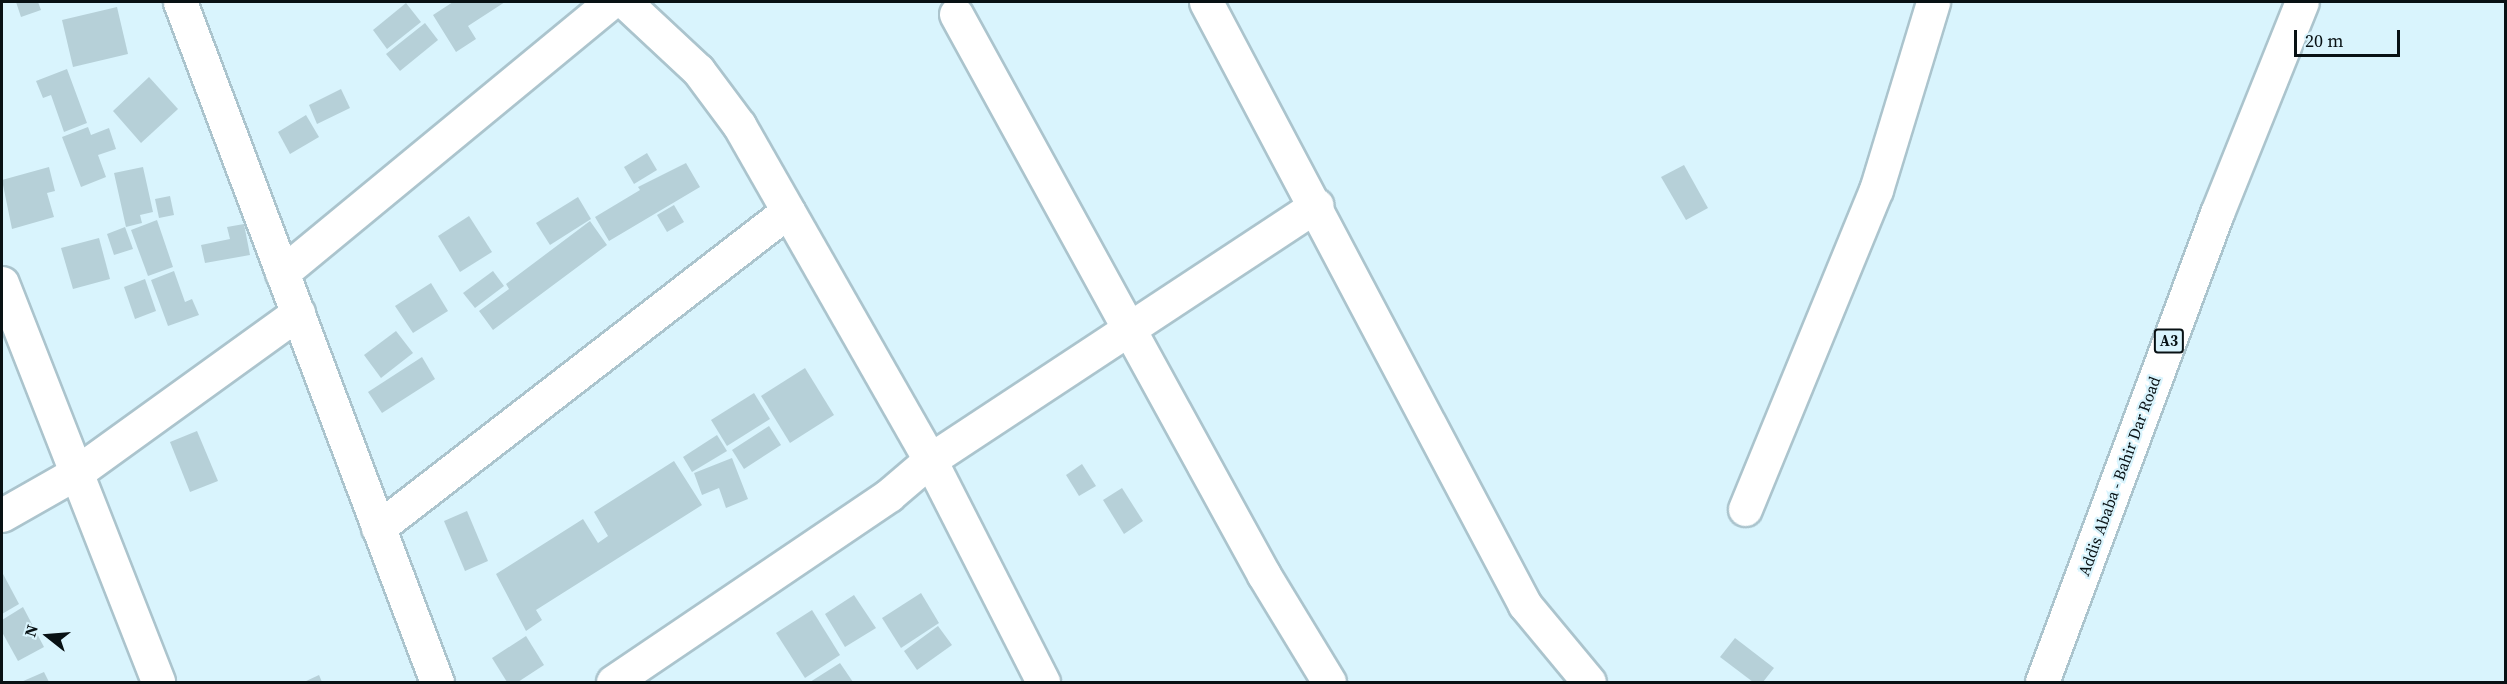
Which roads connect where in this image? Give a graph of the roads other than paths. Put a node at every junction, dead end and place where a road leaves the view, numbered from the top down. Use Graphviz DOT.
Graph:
graph roads {
  1 [pos="180,2"];
  2 [pos="611,2"];
  3 [pos="626,2"];
  4 [pos="1206,2"];
  5 [pos="1933,2"];
  6 [pos="2301,2"];
  7 [pos="956,14"];
  8 [pos="1316,205"];
  9 [pos="788,210"];
  10 [pos="282,273"];
  11 [pos="2,283"];
  12 [pos="298,313"];
  13 [pos="1130,328"];
  14 [pos="930,460"];
  15 [pos="76,472"];
  16 [pos="1745,509"];
  17 [pos="2,515"];
  18 [pos="378,528"];
  19 [pos="158,682"];
  20 [pos="437,682"];
  21 [pos="613,682"];
  22 [pos="1043,682"];
  23 [pos="1329,682"];
  24 [pos="1589,682"];
  25 [pos="2042,682"];
  1 -- 10 [label="main road"];
  2 -- 10 [label="main road"];
  3 -- 9 [label="main road"];
  4 -- 8 [label="main road"];
  5 -- 16 [label="main road"];
  6 -- 25 [label="main road, Addis Ababa - Bahir Dar Road / A3"];
  7 -- 13 [label="main road"];
  8 -- 13 [label="main road"];
  8 -- 24 [label="main road"];
  9 -- 14 [label="main road"];
  9 -- 18 [label="main road"];
  10 -- 12 [label="main road"];
  11 -- 15 [label="main road"];
  12 -- 15 [label="main road"];
  12 -- 18 [label="main road"];
  13 -- 14 [label="main road"];
  13 -- 23 [label="main road"];
  14 -- 21 [label="main road"];
  14 -- 22 [label="main road"];
  15 -- 17 [label="main road"];
  15 -- 19 [label="main road"];
  18 -- 20 [label="main road"];
}
